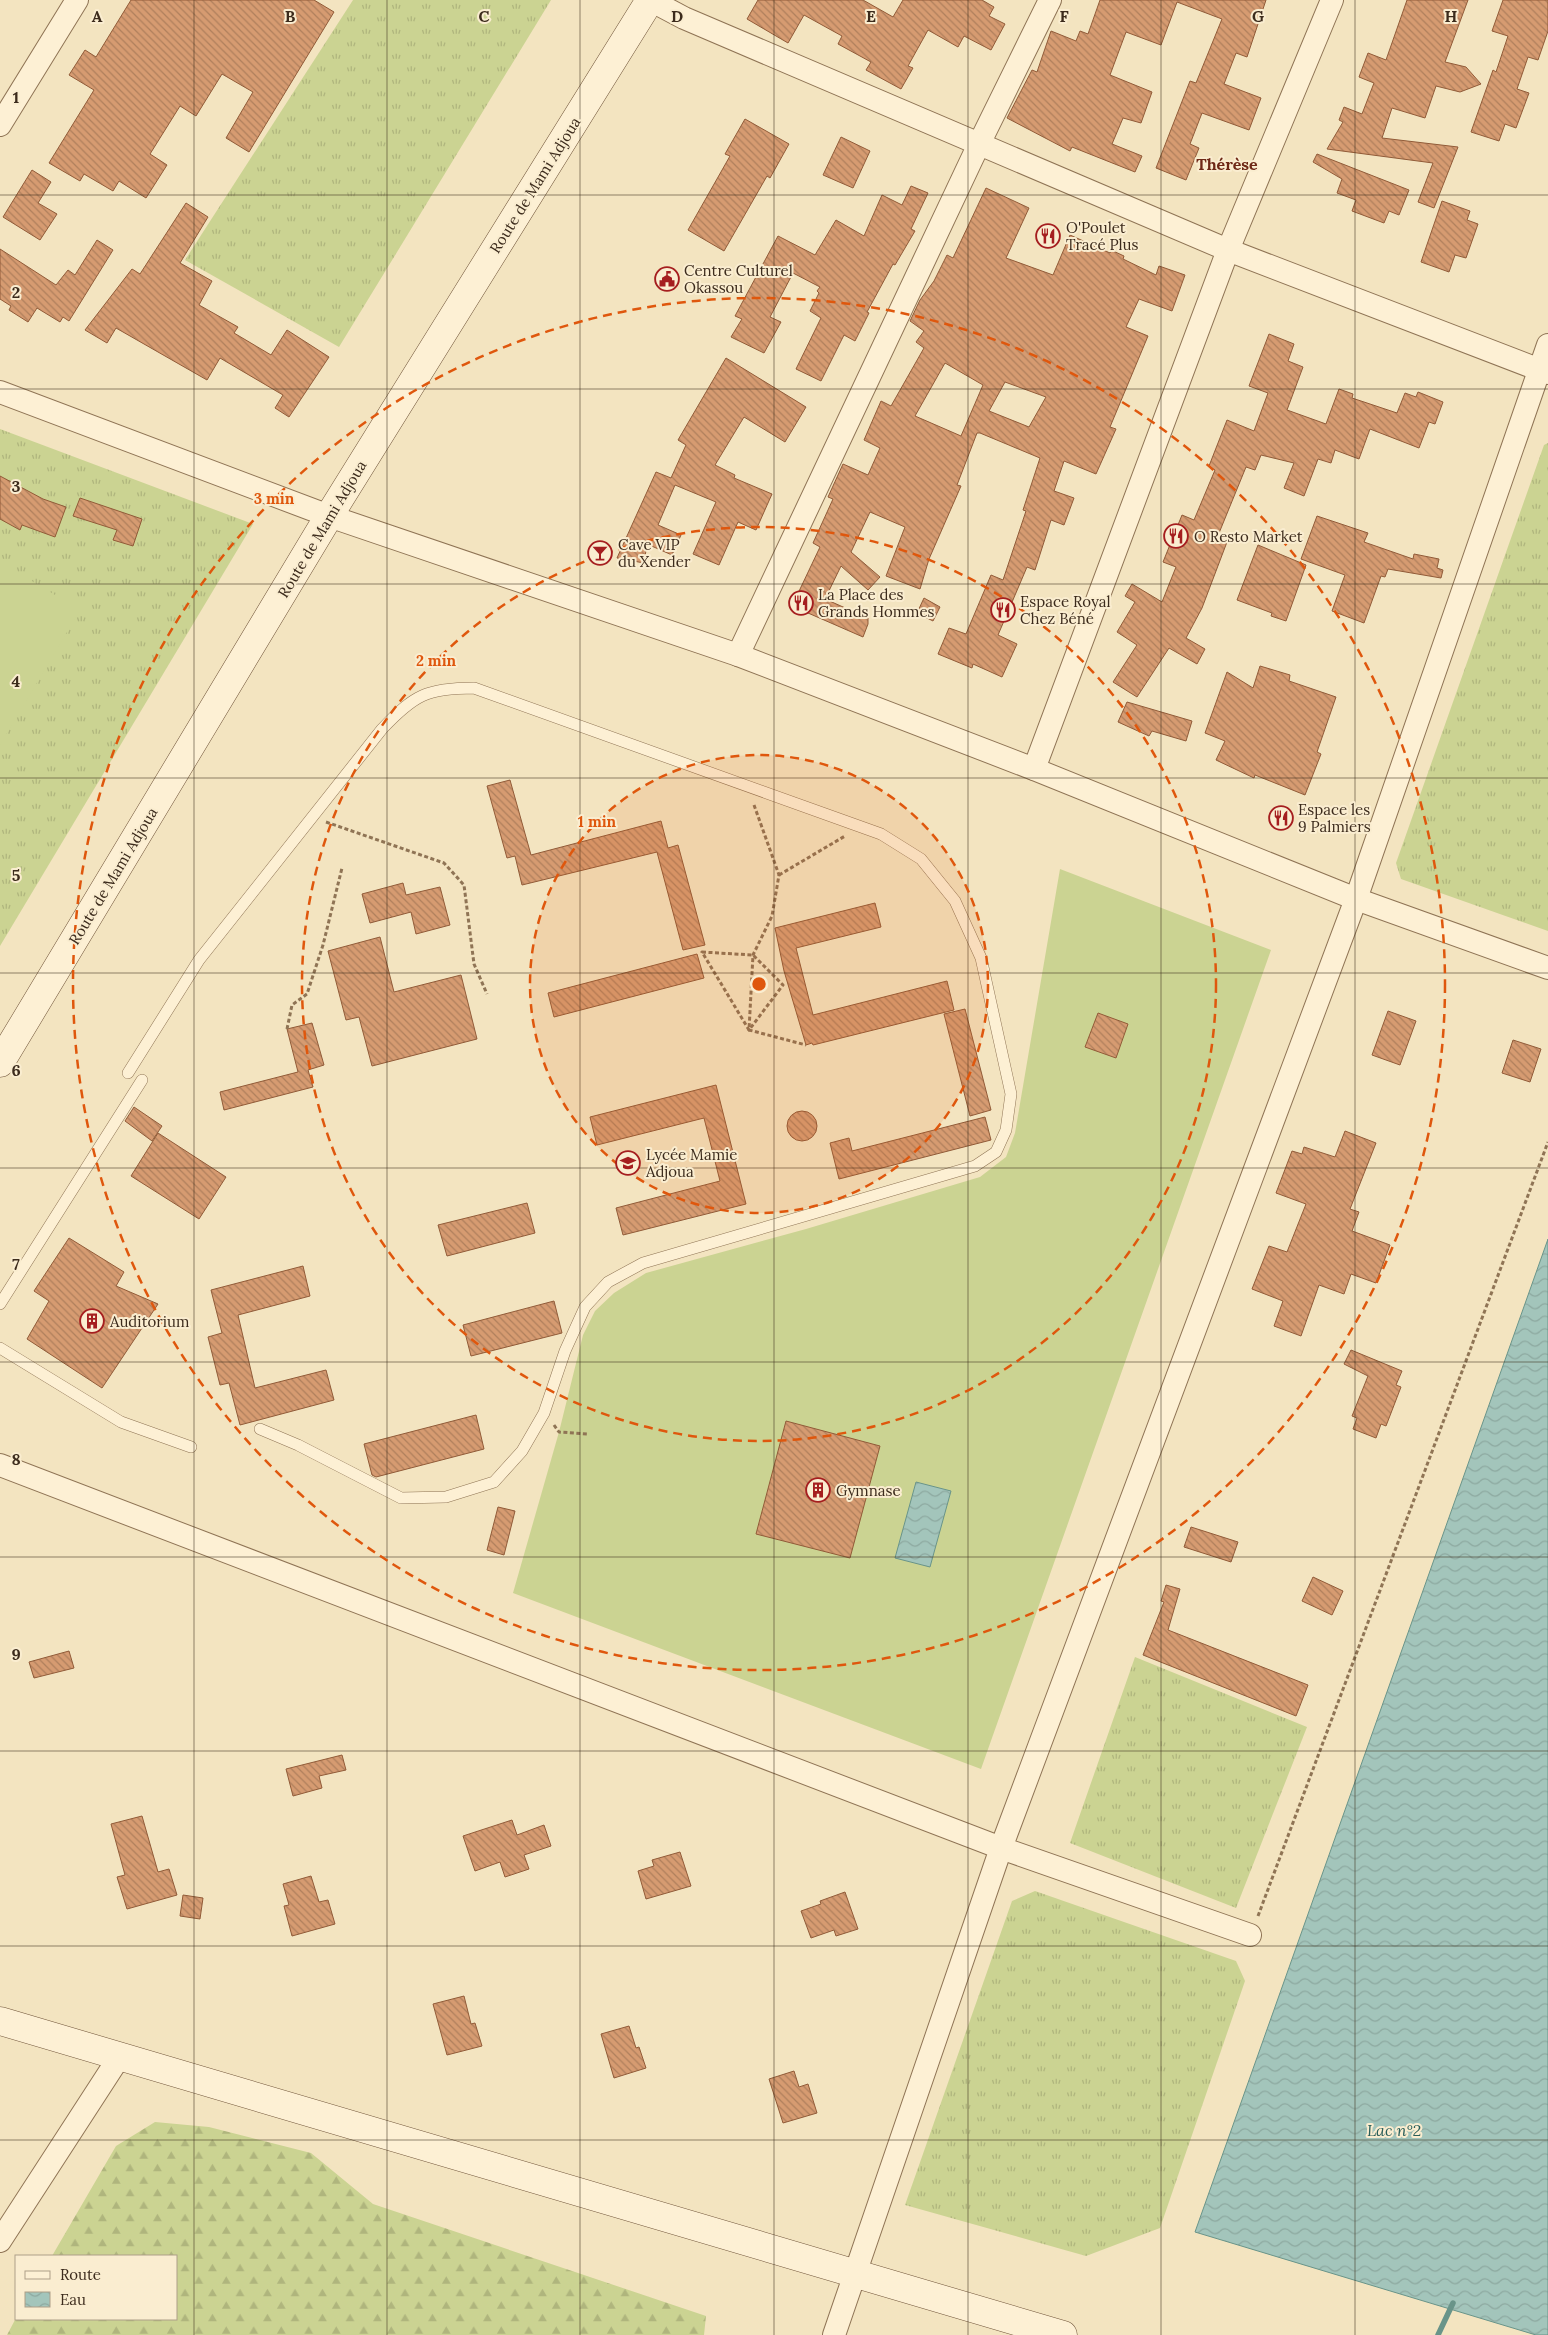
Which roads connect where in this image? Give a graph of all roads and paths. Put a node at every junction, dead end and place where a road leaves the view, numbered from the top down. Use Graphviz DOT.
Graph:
graph roads {
  1 [pos="77,0"];
  2 [pos="650,0"];
  3 [pos="1050,0"];
  4 [pos="1332,0"];
  5 [pos="0,125"];
  6 [pos="979,144"];
  7 [pos="1228,250"];
  8 [pos="1548,345"];
  9 [pos="1544,372"];
  10 [pos="0,392"];
  11 [pos="329,516"];
  12 [pos="738,655"];
  13 [pos="1034,768"];
  14 [pos="747,785"];
  15 [pos="314,817"];
  16 [pos="860,827"];
  17 [pos="342,868"];
  18 [pos="779,875"];
  19 [pos="1356,899"];
  20 [pos="753,955"];
  21 [pos="1548,968"];
  22 [pos="487,994"];
  23 [pos="287,1029"];
  24 [pos="749,1030"];
  25 [pos="806,1045"];
  26 [pos="0,1062"];
  27 [pos="128,1072"];
  28 [pos="142,1080"];
  29 [pos="1548,1142"];
  30 [pos="0,1304"];
  31 [pos="0,1348"];
  32 [pos="544,1413"];
  33 [pos="260,1429"];
  34 [pos="588,1434"];
  35 [pos="191,1447"];
  36 [pos="0,1465"];
  37 [pos="1001,1848"];
  38 [pos="1250,1935"];
  39 [pos="0,2021"];
  40 [pos="120,2056"];
  41 [pos="0,2241"];
  42 [pos="856,2275"];
  43 [pos="834,2335"];
  44 [pos="1063,2335"];
  1 -- 5 [label="street"];
  2 -- 6 [label="street"];
  2 -- 11 [label="street, Route de Mami Adjoua"];
  3 -- 6 [label="street"];
  4 -- 7 [label="street"];
  6 -- 7 [label="street"];
  6 -- 12 [label="street"];
  7 -- 9 [label="street"];
  7 -- 13 [label="street"];
  8 -- 9 [label="street"];
  9 -- 19 [label="street"];
  10 -- 11 [label="street"];
  11 -- 12 [label="street"];
  11 -- 26 [label="street, Route de Mami Adjoua"];
  12 -- 13 [label="street"];
  13 -- 19 [label="street"];
  14 -- 15 [label="lane"];
  14 -- 16 [label="lane"];
  14 -- 18 [label="path"];
  15 -- 22 [label="path"];
  15 -- 27 [label="lane"];
  16 -- 18 [label="path"];
  16 -- 32 [label="lane"];
  17 -- 23 [label="path"];
  18 -- 20 [label="path"];
  19 -- 21 [label="street"];
  19 -- 37 [label="street"];
  20 -- 24 [label="path"];
  20 -- 24 [label="path"];
  20 -- 24 [label="path"];
  24 -- 25 [label="path"];
  28 -- 30 [label="lane"];
  29 -- 38 [label="path"];
  31 -- 35 [label="lane"];
  32 -- 33 [label="lane"];
  32 -- 34 [label="path"];
  36 -- 37 [label="street"];
  37 -- 38 [label="street"];
  37 -- 42 [label="street"];
  39 -- 40 [label="street"];
  40 -- 41 [label="street"];
  40 -- 42 [label="street"];
  42 -- 43 [label="street"];
  42 -- 44 [label="street"];
}
